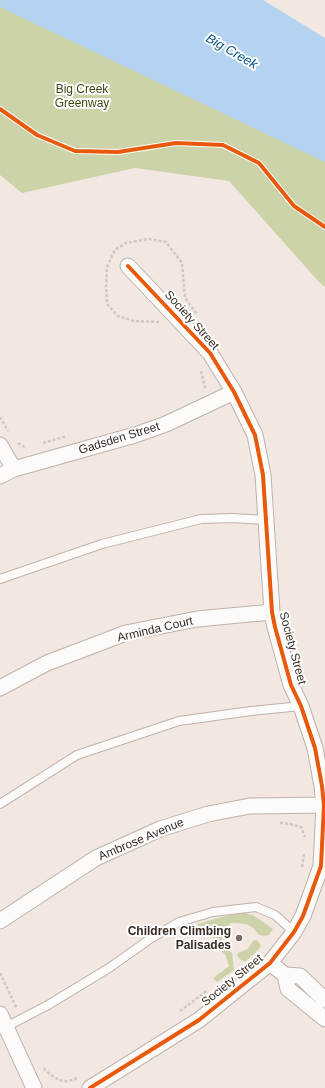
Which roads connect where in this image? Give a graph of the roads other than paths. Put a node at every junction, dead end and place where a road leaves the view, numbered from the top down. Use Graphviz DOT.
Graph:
graph roads {
  1 [pos="128,266"];
  2 [pos="234,392"];
  3 [pos="0,445"];
  4 [pos="14,469"];
  5 [pos="0,476"];
  6 [pos="267,520"];
  7 [pos="0,579"];
  8 [pos="272,612"];
  9 [pos="0,688"];
  10 [pos="301,706"];
  11 [pos="0,804"];
  12 [pos="324,805"];
  13 [pos="0,921"];
  14 [pos="294,932"];
  15 [pos="270,963"];
  16 [pos="323,1008"];
  17 [pos="3,1021"];
  18 [pos="34,1088"];
  19 [pos="90,1088"];
  1 -- 2 [label="street, Society Street"];
  2 -- 4 [label="street, Gadsden Street"];
  2 -- 6 [label="street, Society Street"];
  3 -- 4 [label="street"];
  4 -- 5 [label="street, Gadsden Street"];
  6 -- 7 [label="lane"];
  6 -- 8 [label="street, Society Street"];
  8 -- 9 [label="street, Arminda Court"];
  8 -- 10 [label="street, Society Street"];
  10 -- 11 [label="lane"];
  10 -- 12 [label="street, Society Street"];
  12 -- 13 [label="street, Ambrose Avenue"];
  12 -- 14 [label="street, Society Street"];
  14 -- 15 [label="street, Society Street"];
  14 -- 17 [label="lane"];
  15 -- 16 [label="street"];
  15 -- 19 [label="street, Society Street"];
  17 -- 18 [label="street"];
}
